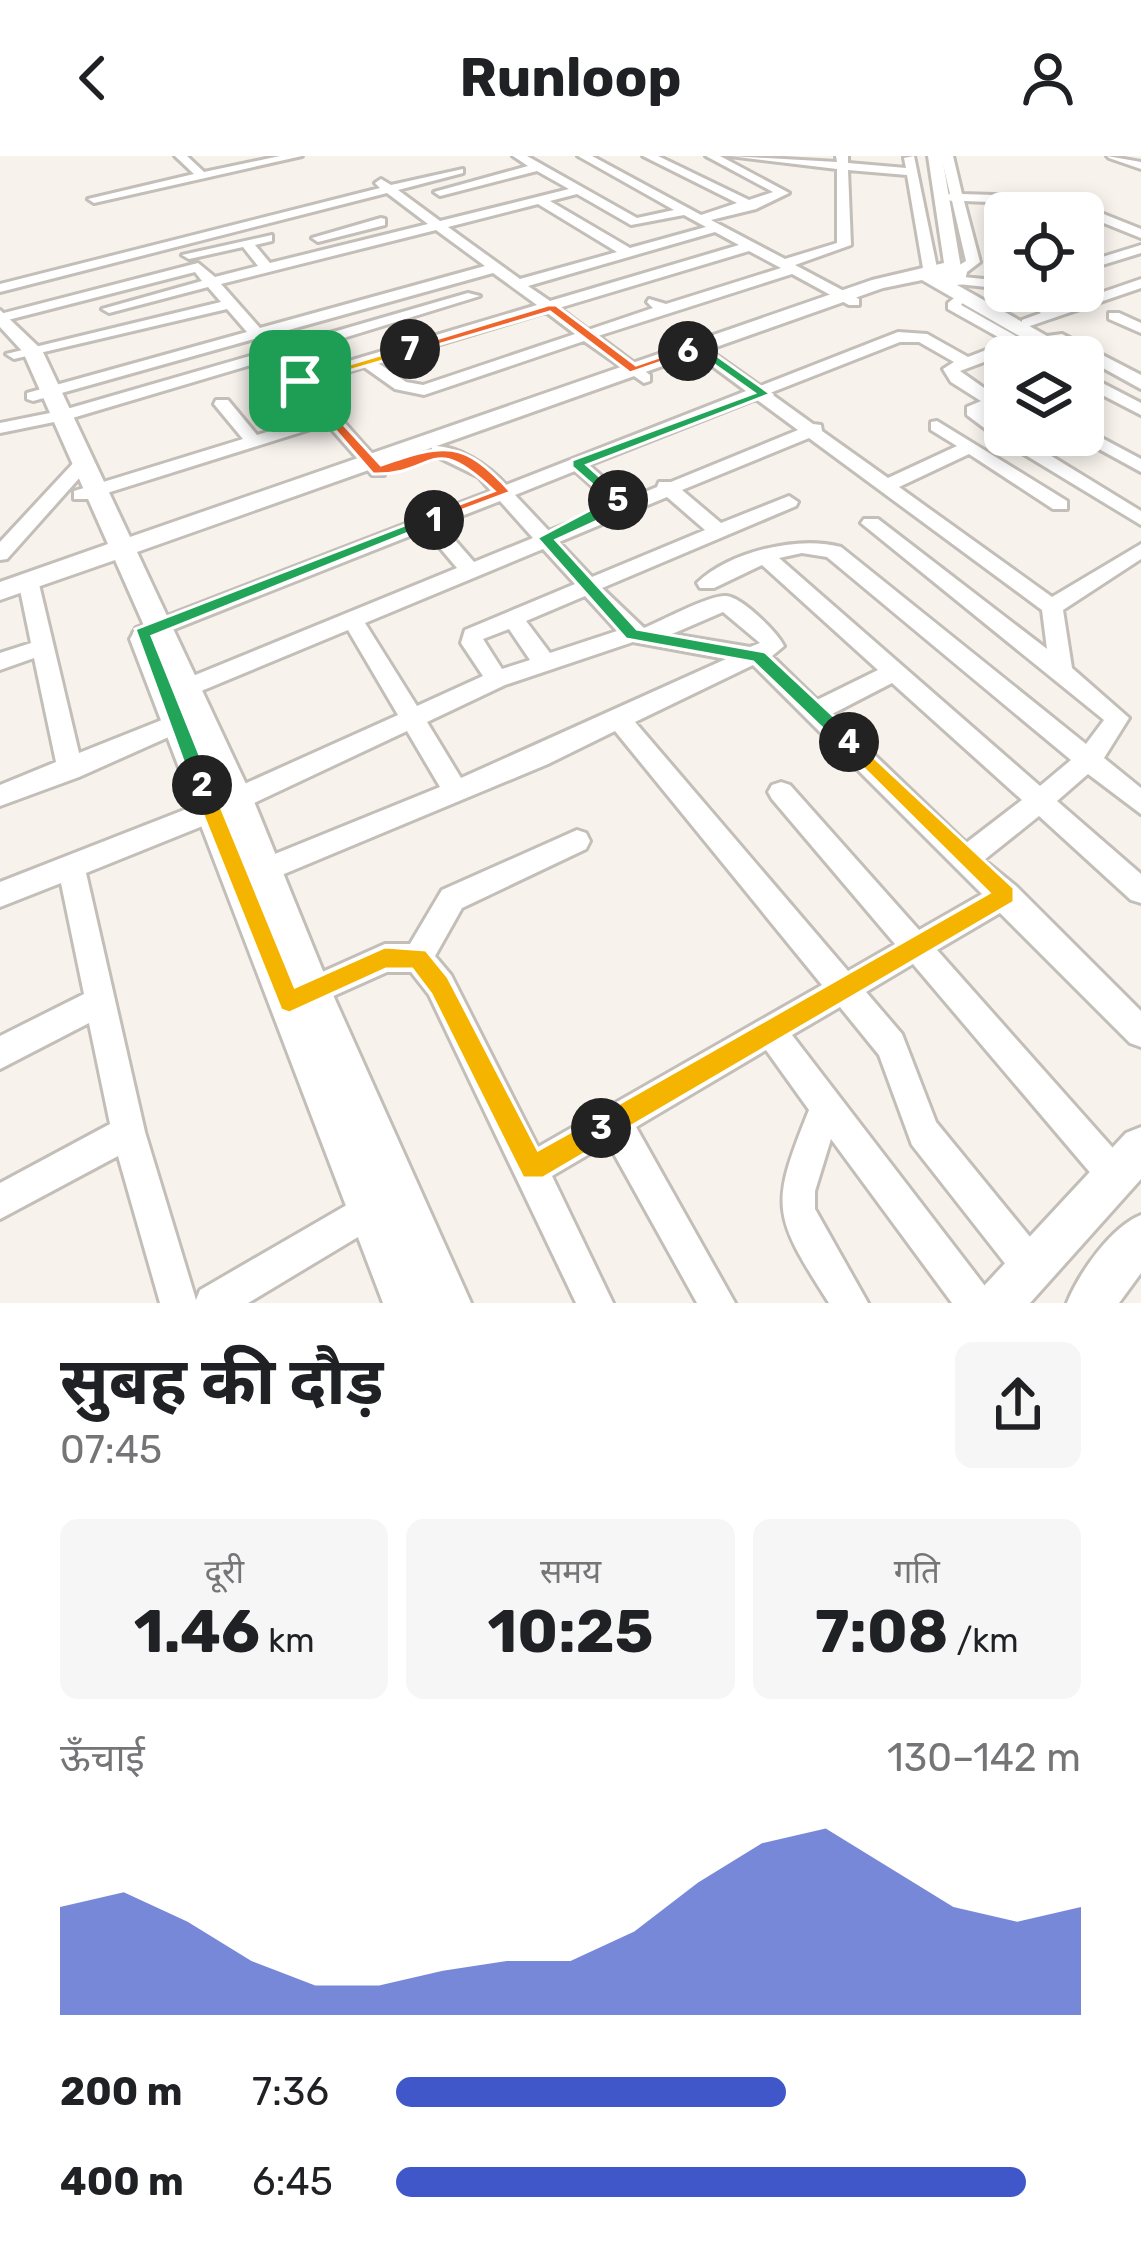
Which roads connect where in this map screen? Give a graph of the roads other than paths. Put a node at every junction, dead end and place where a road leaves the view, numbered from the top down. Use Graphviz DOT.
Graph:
graph roads {
  1 [pos="181,156"];
  2 [pos="296,156"];
  3 [pos="519,156"];
  4 [pos="586,156"];
  5 [pos="680,156"];
  6 [pos="712,156"];
  7 [pos="736,156"];
  8 [pos="910,156"];
  9 [pos="921,156"];
  10 [pos="935,156"];
  11 [pos="947,156"];
  12 [pos="1113,156"];
  13 [pos="654,159"];
  14 [pos="787,160"];
  15 [pos="842,162"];
  16 [pos="1141,166"];
  17 [pos="538,167"];
  18 [pos="459,171"];
  19 [pos="614,172"];
  20 [pos="912,172"];
  21 [pos="202,176"];
  22 [pos="382,184"];
  23 [pos="780,189"];
  24 [pos="579,190"];
  25 [pos="647,190"];
  26 [pos="952,197"];
  27 [pos="94,199"];
  28 [pos="540,200"];
  29 [pos="403,202"];
  30 [pos="602,203"];
  31 [pos="752,206"];
  32 [pos="376,207"];
  33 [pos="685,211"];
  34 [pos="290,213"];
  35 [pos="700,219"];
  36 [pos="381,222"];
  37 [pos="302,225"];
  38 [pos="439,225"];
  39 [pos="716,228"];
  40 [pos="1138,231"];
  41 [pos="267,238"];
  42 [pos="318,238"];
  43 [pos="246,242"];
  44 [pos="750,246"];
  45 [pos="1141,249"];
  46 [pos="334,252"];
  47 [pos="628,253"];
  48 [pos="189,255"];
  49 [pos="1104,260"];
  50 [pos="789,266"];
  51 [pos="267,268"];
  52 [pos="494,268"];
  53 [pos="52,274"];
  54 [pos="947,278"];
  55 [pos="984,282"];
  56 [pos="213,283"];
  57 [pos="1141,283"];
  58 [pos="519,284"];
  59 [pos="626,285"];
  60 [pos="62,290"];
  61 [pos="473,296"];
  62 [pos="849,300"];
  63 [pos="230,304"];
  64 [pos="552,308"];
  65 [pos="110,309"];
  66 [pos="664,309"];
  67 [pos="1049,312"];
  68 [pos="1052,314"];
  69 [pos="1114,316"];
  70 [pos="7,325"];
  71 [pos="1141,329"];
  72 [pos="586,333"];
  73 [pos="1023,333"];
  74 [pos="258,336"];
  75 [pos="1026,336"];
  76 [pos="1037,336"];
  77 [pos="273,351"];
  78 [pos="703,351"];
  79 [pos="368,362"];
  80 [pos="966,363"];
  81 [pos="1104,371"];
  82 [pos="639,374"];
  83 [pos="300,381"];
  84 [pos="1140,384"];
  85 [pos="1104,390"];
  86 [pos="984,391"];
  87 [pos="764,394"];
  88 [pos="223,404"];
  89 [pos="47,405"];
  90 [pos="1141,410"];
  91 [pos="333,418"];
  92 [pos="937,426"];
  93 [pos="0,428"];
  94 [pos="814,428"];
  95 [pos="255,443"];
  96 [pos="1104,445"];
  97 [pos="970,447"];
  98 [pos="438,450"];
  99 [pos="1039,456"];
  100 [pos="577,464"];
  101 [pos="374,466"];
  102 [pos="1141,466"];
  103 [pos="83,481"];
  104 [pos="890,484"];
  105 [pos="666,486"];
  106 [pos="504,492"];
  107 [pos="789,502"];
  108 [pos="623,504"];
  109 [pos="1060,506"];
  110 [pos="1141,519"];
  111 [pos="429,522"];
  112 [pos="871,523"];
  113 [pos="719,532"];
  114 [pos="545,538"];
  115 [pos="1141,550"];
  116 [pos="0,554"];
  117 [pos="118,555"];
  118 [pos="766,558"];
  119 [pos="469,569"];
  120 [pos="707,583"];
  121 [pos="590,587"];
  122 [pos="30,589"];
  123 [pos="0,591"];
  124 [pos="0,608"];
  125 [pos="1052,610"];
  126 [pos="511,616"];
  127 [pos="352,619"];
  128 [pos="150,630"];
  129 [pos="1011,632"];
  130 [pos="639,635"];
  131 [pos="42,647"];
  132 [pos="758,657"];
  133 [pos="0,662"];
  134 [pos="544,662"];
  135 [pos="1061,671"];
  136 [pos="894,672"];
  137 [pos="497,679"];
  138 [pos="183,705"];
  139 [pos="816,711"];
  140 [pos="412,716"];
  141 [pos="1117,718"];
  142 [pos="620,721"];
  143 [pos="1141,736"];
  144 [pos="1088,757"];
  145 [pos="70,770"];
  146 [pos="456,791"];
  147 [pos="781,792"];
  148 [pos="0,796"];
  149 [pos="1037,800"];
  150 [pos="1141,802"];
  151 [pos="224,805"];
  152 [pos="577,841"];
  153 [pos="968,857"];
  154 [pos="72,870"];
  155 [pos="254,874"];
  156 [pos="1141,891"];
  157 [pos="0,895"];
  158 [pos="1006,895"];
  159 [pos="917,949"];
  160 [pos="418,958"];
  161 [pos="843,989"];
  162 [pos="301,996"];
  163 [pos="99,1002"];
  164 [pos="770,1031"];
  165 [pos="1141,1032"];
  166 [pos="0,1053"];
  167 [pos="827,1106"];
  168 [pos="614,1121"];
  169 [pos="128,1132"];
  170 [pos="1129,1163"];
  171 [pos="533,1168"];
  172 [pos="386,1201"];
  173 [pos="0,1202"];
  174 [pos="1141,1238"];
  175 [pos="1031,1267"];
  176 [pos="178,1303"];
  177 [pos="212,1303"];
  178 [pos="406,1303"];
  179 [pos="448,1303"];
  180 [pos="595,1303"];
  181 [pos="717,1303"];
  182 [pos="850,1303"];
  183 [pos="975,1303"];
  184 [pos="999,1303"];
  185 [pos="1090,1303"];
  1 -- 21 [label="street"];
  2 -- 21 [label="street"];
  3 -- 17 [label="street"];
  4 -- 19 [label="street"];
  5 -- 13 [label="street"];
  6 -- 23 [label="street"];
  7 -- 14 [label="street"];
  8 -- 20 [label="street"];
  9 -- 54 [label="street"];
  10 -- 26 [label="street"];
  11 -- 26 [label="street"];
  12 -- 16 [label="street"];
  13 -- 19 [label="street"];
  13 -- 31 [label="street"];
  14 -- 15 [label="street"];
  14 -- 23 [label="street"];
  15 -- 20 [label="street"];
  15 -- 50 [label="street"];
  17 -- 24 [label="street"];
  17 -- 29 [label="street"];
  18 -- 22 [label="street"];
  19 -- 25 [label="street"];
  20 -- 54 [label="street"];
  21 -- 27 [label="street"];
  22 -- 29 [label="street"];
  22 -- 34 [label="street"];
  23 -- 31 [label="street"];
  24 -- 28 [label="street"];
  24 -- 30 [label="street"];
  25 -- 30 [label="street"];
  25 -- 33 [label="street"];
  26 -- 40 [label="street"];
  26 -- 54 [label="street"];
  28 -- 38 [label="street"];
  28 -- 47 [label="street"];
  29 -- 38 [label="street"];
  30 -- 33 [label="street"];
  31 -- 35 [label="street"];
  32 -- 37 [label="street"];
  33 -- 35 [label="street"];
  34 -- 37 [label="street"];
  34 -- 48 [label="street"];
  35 -- 39 [label="street"];
  36 -- 42 [label="street"];
  37 -- 42 [label="street"];
  38 -- 46 [label="street"];
  38 -- 52 [label="street"];
  39 -- 44 [label="street"];
  39 -- 47 [label="street"];
  41 -- 43 [label="street"];
  42 -- 46 [label="street"];
  43 -- 48 [label="street"];
  43 -- 51 [label="street"];
  44 -- 50 [label="street"];
  44 -- 59 [label="street"];
  45 -- 49 [label="street"];
  46 -- 51 [label="street"];
  47 -- 58 [label="street"];
  48 -- 53 [label="street"];
  48 -- 56 [label="street"];
  48 -- 70 [label="street"];
  50 -- 62 [label="street"];
  50 -- 66 [label="street"];
  51 -- 56 [label="street"];
  52 -- 58 [label="street"];
  52 -- 74 [label="street"];
  53 -- 60 [label="street"];
  53 -- 70 [label="street"];
  54 -- 55 [label="street"];
  54 -- 62 [label="street"];
  54 -- 73 [label="street"];
  54 -- 76 [label="street"];
  56 -- 63 [label="street"];
  56 -- 65 [label="street"];
  57 -- 68 [label="street"];
  58 -- 64 [label="street"];
  59 -- 64 [label="street"];
  59 -- 66 [label="street"];
  61 -- 77 [label="street"];
  62 -- 78 [label="street"];
  63 -- 70 [label="street"];
  63 -- 74 [label="street"];
  64 -- 72 [label="street"];
  64 -- 79 [label="street"];
  66 -- 72 [label="street"];
  67 -- 68 [label="street"];
  68 -- 73 [label="street"];
  69 -- 71 [label="street"];
  70 -- 89 [label="street"];
  72 -- 79 [label="street"];
  72 -- 82 [label="street"];
  73 -- 75 [label="street"];
  73 -- 80 [label="street"];
  73 -- 84 [label="street"];
  74 -- 77 [label="street"];
  74 -- 89 [label="street"];
  77 -- 83 [label="street"];
  77 -- 89 [label="street"];
  78 -- 82 [label="street"];
  78 -- 87 [label="street"];
  79 -- 83 [label="street"];
  80 -- 86 [label="street"];
  80 -- 87 [label="street"];
  81 -- 84 [label="street"];
  82 -- 98 [label="street"];
  82 -- 101 [label="street"];
  83 -- 91 [label="street"];
  85 -- 90 [label="street"];
  87 -- 94 [label="street"];
  87 -- 100 [label="street"];
  88 -- 95 [label="street"];
  89 -- 93 [label="street"];
  89 -- 103 [label="street"];
  91 -- 95 [label="street"];
  91 -- 101 [label="street"];
  92 -- 97 [label="street"];
  94 -- 104 [label="street"];
  94 -- 105 [label="street"];
  95 -- 103 [label="street"];
  96 -- 102 [label="street"];
  97 -- 104 [label="street"];
  97 -- 109 [label="street"];
  98 -- 101 [label="street"];
  98 -- 106 [label="street"];
  99 -- 110 [label="street"];
  100 -- 106 [label="street"];
  100 -- 108 [label="street"];
  101 -- 117 [label="street"];
  103 -- 116 [label="street"];
  103 -- 117 [label="street"];
  104 -- 125 [label="street"];
  105 -- 108 [label="street"];
  105 -- 113 [label="street"];
  106 -- 111 [label="street"];
  106 -- 114 [label="street"];
  107 -- 113 [label="street"];
  108 -- 114 [label="street"];
  111 -- 119 [label="street"];
  111 -- 128 [label="street"];
  112 -- 129 [label="street"];
  113 -- 121 [label="street"];
  114 -- 119 [label="street"];
  114 -- 121 [label="street"];
  115 -- 125 [label="street"];
  117 -- 122 [label="street"];
  117 -- 128 [label="street"];
  118 -- 120 [label="street"];
  118 -- 136 [label="street"];
  118 -- 144 [label="street"];
  119 -- 127 [label="street"];
  121 -- 126 [label="street"];
  121 -- 130 [label="street"];
  122 -- 123 [label="street"];
  122 -- 124 [label="street"];
  122 -- 131 [label="street"];
  125 -- 129 [label="street"];
  125 -- 135 [label="street"];
  126 -- 134 [label="street"];
  126 -- 137 [label="street"];
  127 -- 138 [label="street"];
  127 -- 140 [label="street"];
  128 -- 138 [label="street"];
  129 -- 135 [label="street"];
  130 -- 132 [label="street"];
  130 -- 132 [label="street"];
  130 -- 134 [label="street"];
  131 -- 133 [label="street"];
  131 -- 145 [label="street"];
  132 -- 139 [label="street"];
  132 -- 142 [label="street"];
  134 -- 137 [label="street"];
  135 -- 141 [label="street"];
  136 -- 139 [label="street"];
  136 -- 149 [label="street"];
  137 -- 140 [label="street"];
  138 -- 145 [label="street"];
  138 -- 151 [label="street"];
  139 -- 153 [label="street"];
  140 -- 146 [label="street"];
  140 -- 151 [label="street"];
  141 -- 143 [label="street"];
  141 -- 144 [label="street"];
  142 -- 146 [label="street"];
  142 -- 161 [label="street"];
  144 -- 149 [label="street"];
  144 -- 150 [label="street"];
  145 -- 148 [label="street"];
  146 -- 155 [label="street"];
  147 -- 159 [label="street"];
  149 -- 153 [label="street"];
  149 -- 156 [label="street"];
  151 -- 154 [label="street"];
  151 -- 155 [label="street"];
  152 -- 160 [label="street"];
  153 -- 158 [label="street"];
  154 -- 157 [label="street"];
  154 -- 163 [label="street"];
  155 -- 162 [label="street"];
  158 -- 159 [label="street"];
  158 -- 165 [label="street"];
  159 -- 161 [label="street"];
  159 -- 170 [label="street"];
  160 -- 162 [label="street"];
  160 -- 171 [label="street"];
  161 -- 164 [label="street"];
  161 -- 175 [label="street"];
  162 -- 172 [label="street"];
  163 -- 166 [label="street"];
  163 -- 169 [label="street"];
  164 -- 167 [label="street"];
  164 -- 168 [label="street"];
  167 -- 182 [label="street"];
  167 -- 183 [label="street"];
  168 -- 171 [label="street"];
  168 -- 181 [label="street"];
  169 -- 173 [label="street"];
  169 -- 176 [label="street"];
  170 -- 175 [label="street"];
  171 -- 180 [label="street"];
  172 -- 177 [label="street"];
  172 -- 178 [label="street"];
  172 -- 179 [label="street"];
  174 -- 185 [label="street"];
  175 -- 184 [label="street"];
}
